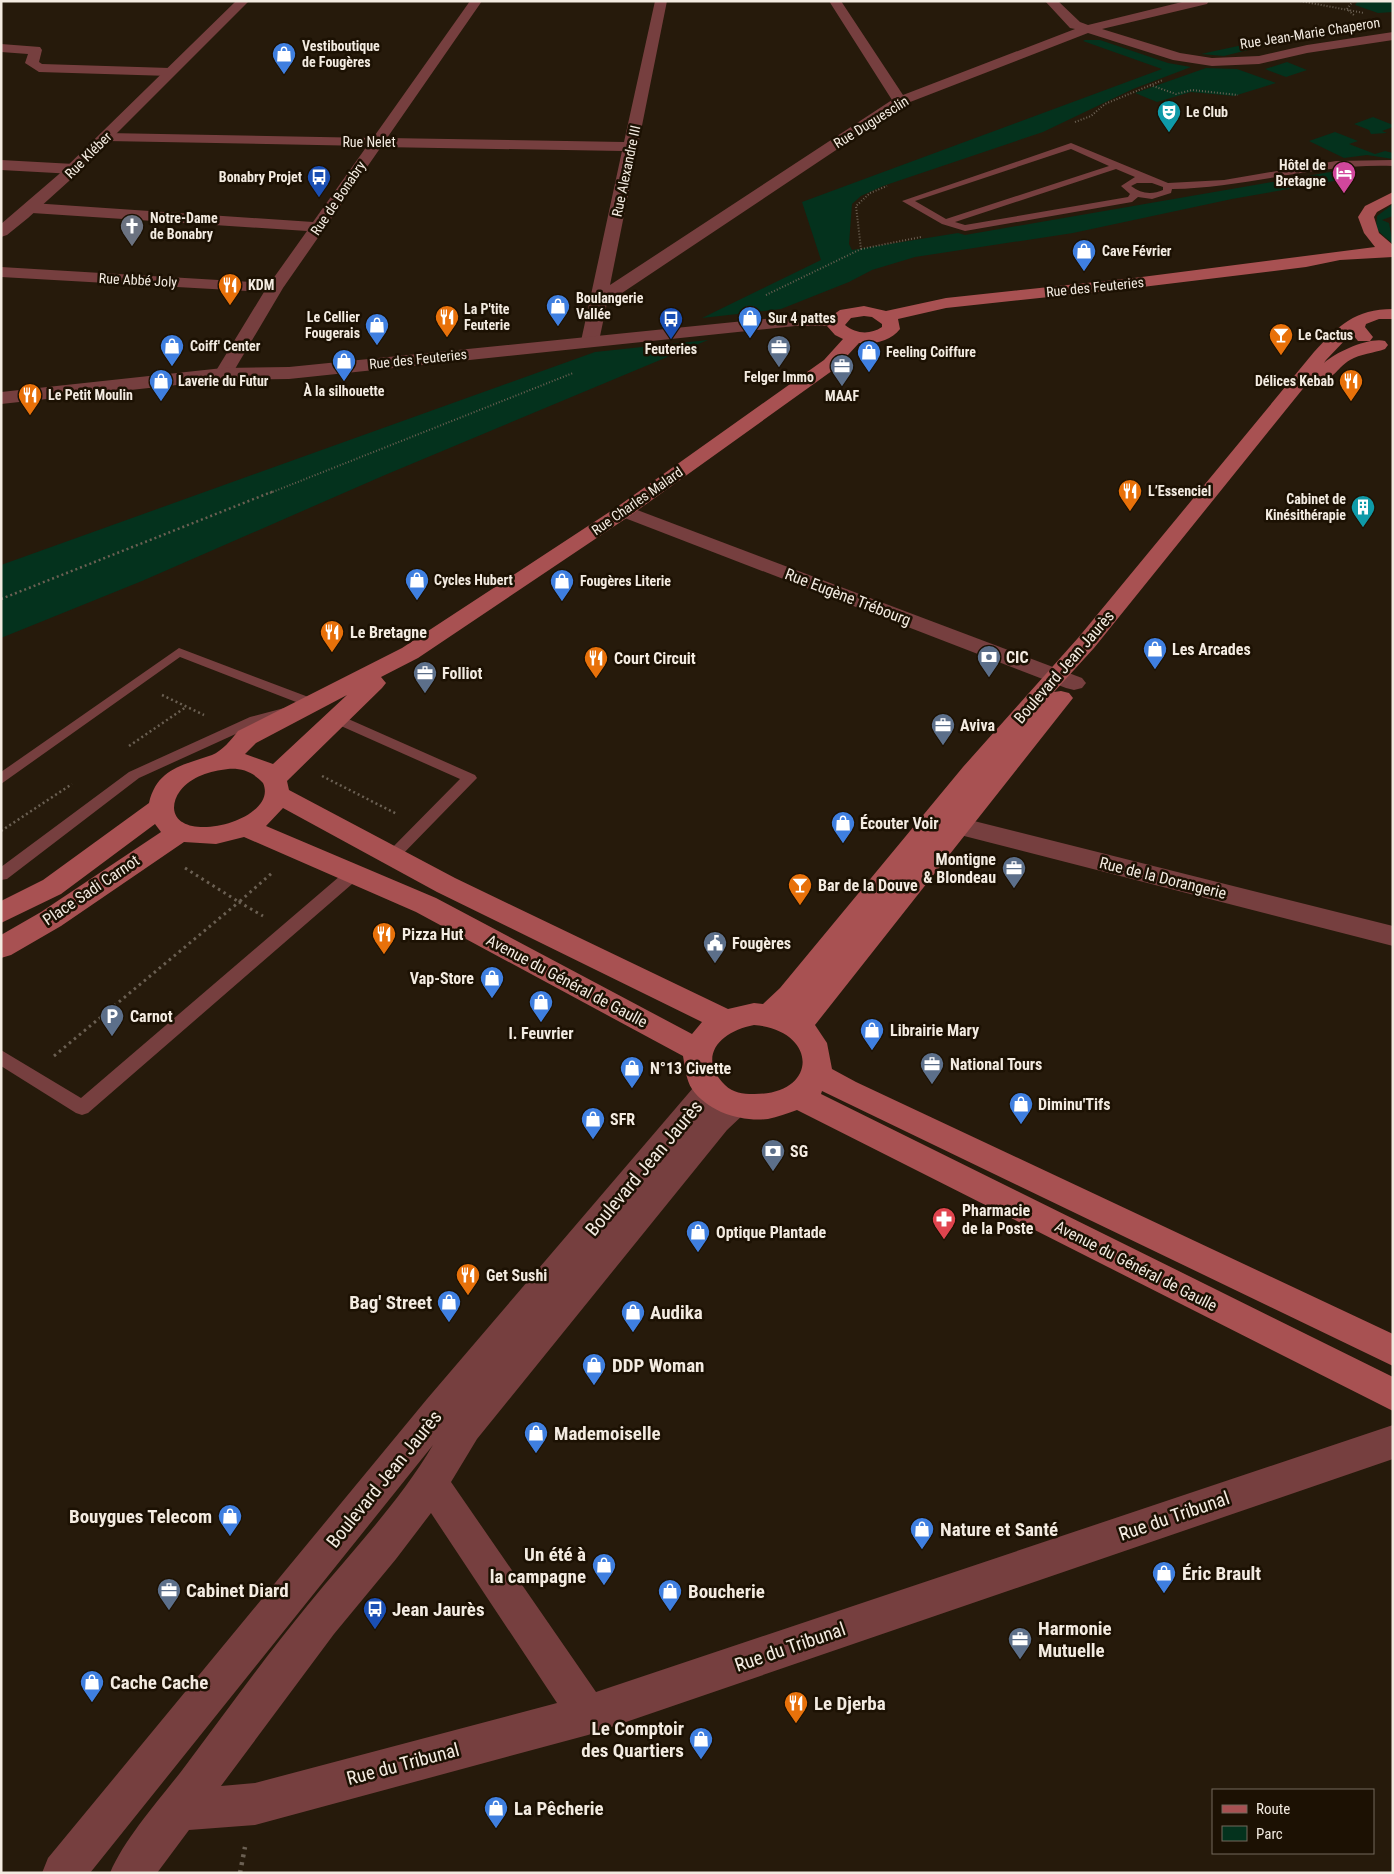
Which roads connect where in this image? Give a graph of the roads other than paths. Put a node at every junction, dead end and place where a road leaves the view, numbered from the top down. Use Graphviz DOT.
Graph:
graph roads {
  1 [pos="243,1"];
  2 [pos="476,1"];
  3 [pos="661,1"];
  4 [pos="835,1"];
  5 [pos="1051,1"];
  6 [pos="1203,1"];
  7 [pos="1087,29"];
  8 [pos="1393,36"];
  9 [pos="1,48"];
  10 [pos="170,72"];
  11 [pos="900,101"];
  12 [pos="107,137"];
  13 [pos="376,143"];
  14 [pos="632,146"];
  15 [pos="1374,161"];
  16 [pos="1393,163"];
  17 [pos="1,166"];
  18 [pos="1117,166"];
  19 [pos="1393,168"];
  20 [pos="74,169"];
  21 [pos="1149,180"];
  22 [pos="1167,186"];
  23 [pos="1135,194"];
  24 [pos="1393,197"];
  25 [pos="32,208"];
  26 [pos="945,222"];
  27 [pos="318,227"];
  28 [pos="1,232"];
  29 [pos="1370,232"];
  30 [pos="1392,252"];
  31 [pos="1306,262"];
  32 [pos="1,272"];
  33 [pos="275,288"];
  34 [pos="598,300"];
  35 [pos="1379,312"];
  36 [pos="884,316"];
  37 [pos="836,321"];
  38 [pos="854,337"];
  39 [pos="590,341"];
  40 [pos="1386,347"];
  41 [pos="223,374"];
  42 [pos="1,398"];
  43 [pos="624,511"];
  44 [pos="1064,680"];
  45 [pos="352,692"];
  46 [pos="314,704"];
  47 [pos="337,719"];
  48 [pos="211,763"];
  49 [pos="163,764"];
  50 [pos="1,779"];
  51 [pos="275,786"];
  52 [pos="161,807"];
  53 [pos="946,823"];
  54 [pos="246,828"];
  55 [pos="181,831"];
  56 [pos="392,856"];
  57 [pos="353,874"];
  58 [pos="1,875"];
  59 [pos="1,912"];
  60 [pos="1393,936"];
  61 [pos="1,948"];
  62 [pos="770,1015"];
  63 [pos="725,1021"];
  64 [pos="799,1027"];
  65 [pos="698,1051"];
  66 [pos="1,1057"];
  67 [pos="808,1085"];
  68 [pos="722,1096"];
  69 [pos="1393,1351"];
  70 [pos="1393,1395"];
  71 [pos="1393,1442"];
  72 [pos="430,1484"];
  73 [pos="588,1715"];
  74 [pos="177,1810"];
  75 [pos="63,1873"];
  76 [pos="132,1873"];
  1 -- 10 [label="street, Rue Kléber"];
  2 -- 13 [label="street, Rue de Bonabry"];
  3 -- 14 [label="street, Rue Alexandre III"];
  4 -- 11 [label="street"];
  5 -- 7 [label="street, Rue Jean-Marie Chaperon"];
  6 -- 7 [label="street, Rue Duguesclin"];
  7 -- 8 [label="street, Rue Jean-Marie Chaperon"];
  7 -- 11 [label="street, Rue Duguesclin"];
  9 -- 10 [label="street"];
  10 -- 12 [label="street, Rue Kléber"];
  11 -- 34 [label="street, Rue Duguesclin"];
  12 -- 13 [label="street, Rue Nelet"];
  12 -- 20 [label="street, Rue Kléber"];
  13 -- 14 [label="street, Rue Nelet"];
  13 -- 27 [label="street, Rue de Bonabry"];
  14 -- 34 [label="street, Rue Alexandre III"];
  15 -- 16 [label="lane"];
  15 -- 19 [label="lane"];
  15 -- 22 [label="lane"];
  17 -- 20 [label="street"];
  18 -- 21 [label="lane"];
  18 -- 26 [label="lane"];
  18 -- 26 [label="lane"];
  20 -- 25 [label="street, Rue Kléber"];
  21 -- 22 [label="lane"];
  21 -- 23 [label="lane"];
  22 -- 23 [label="lane"];
  23 -- 26 [label="lane"];
  24 -- 29 [label="main road"];
  25 -- 27 [label="street"];
  25 -- 28 [label="street, Rue Kléber"];
  27 -- 33 [label="street, Rue de Bonabry"];
  29 -- 30 [label="main road"];
  29 -- 31 [label="main road, Rue des Feuteries"];
  30 -- 31 [label="main road, Rue des Feuteries"];
  31 -- 36 [label="main road, Rue des Feuteries"];
  32 -- 33 [label="street, Rue Abbé Joly"];
  33 -- 41 [label="street, Rue de Bonabry"];
  34 -- 39 [label="street, Rue Alexandre III"];
  35 -- 40 [label="main road"];
  35 -- 44 [label="main road, Boulevard Jean Jaurès"];
  36 -- 37 [label="main road"];
  36 -- 38 [label="main road"];
  37 -- 38 [label="main road"];
  37 -- 39 [label="street, Rue des Feuteries"];
  38 -- 43 [label="main road, Rue Charles Malard"];
  39 -- 41 [label="street, Rue des Feuteries"];
  40 -- 44 [label="main road, Boulevard Jean Jaurès"];
  41 -- 42 [label="street, Rue des Feuteries"];
  43 -- 44 [label="street, Rue Eugène Trébourg"];
  43 -- 45 [label="main road, Rue Charles Malard"];
  44 -- 53 [label="main road, Boulevard Jean Jaurès"];
  45 -- 46 [label="main road"];
  45 -- 47 [label="main road"];
  46 -- 48 [label="main road"];
  46 -- 49 [label="lane"];
  46 -- 50 [label="lane"];
  47 -- 51 [label="main road"];
  47 -- 56 [label="lane"];
  48 -- 49 [label="lane"];
  48 -- 51 [label="main road"];
  48 -- 52 [label="main road"];
  49 -- 58 [label="lane"];
  51 -- 54 [label="main road"];
  51 -- 56 [label="main road"];
  52 -- 55 [label="main road"];
  52 -- 59 [label="main road, Place Sadi Carnot"];
  53 -- 60 [label="street, Rue de la Dorangerie"];
  53 -- 62 [label="main road, Boulevard Jean Jaurès"];
  53 -- 64 [label="main road, Boulevard Jean Jaurès"];
  54 -- 55 [label="main road"];
  54 -- 57 [label="main road"];
  55 -- 61 [label="main road, Place Sadi Carnot"];
  56 -- 63 [label="main road, Avenue du Général de Gaulle"];
  57 -- 65 [label="main road, Avenue du Général de Gaulle"];
  57 -- 66 [label="lane"];
  62 -- 63 [label="main road"];
  62 -- 64 [label="main road"];
  63 -- 65 [label="main road"];
  64 -- 67 [label="main road"];
  65 -- 68 [label="main road"];
  67 -- 68 [label="main road"];
  67 -- 69 [label="main road, Avenue du Général de Gaulle"];
  67 -- 70 [label="main road, Avenue du Général de Gaulle"];
  68 -- 72 [label="street, Boulevard Jean Jaurès"];
  68 -- 75 [label="street, Boulevard Jean Jaurès"];
  71 -- 73 [label="street, Rue du Tribunal"];
  72 -- 73 [label="street"];
  72 -- 74 [label="street, Boulevard Jean Jaurès"];
  73 -- 74 [label="street, Rue du Tribunal"];
  74 -- 76 [label="street, Boulevard Jean Jaurès"];
}
